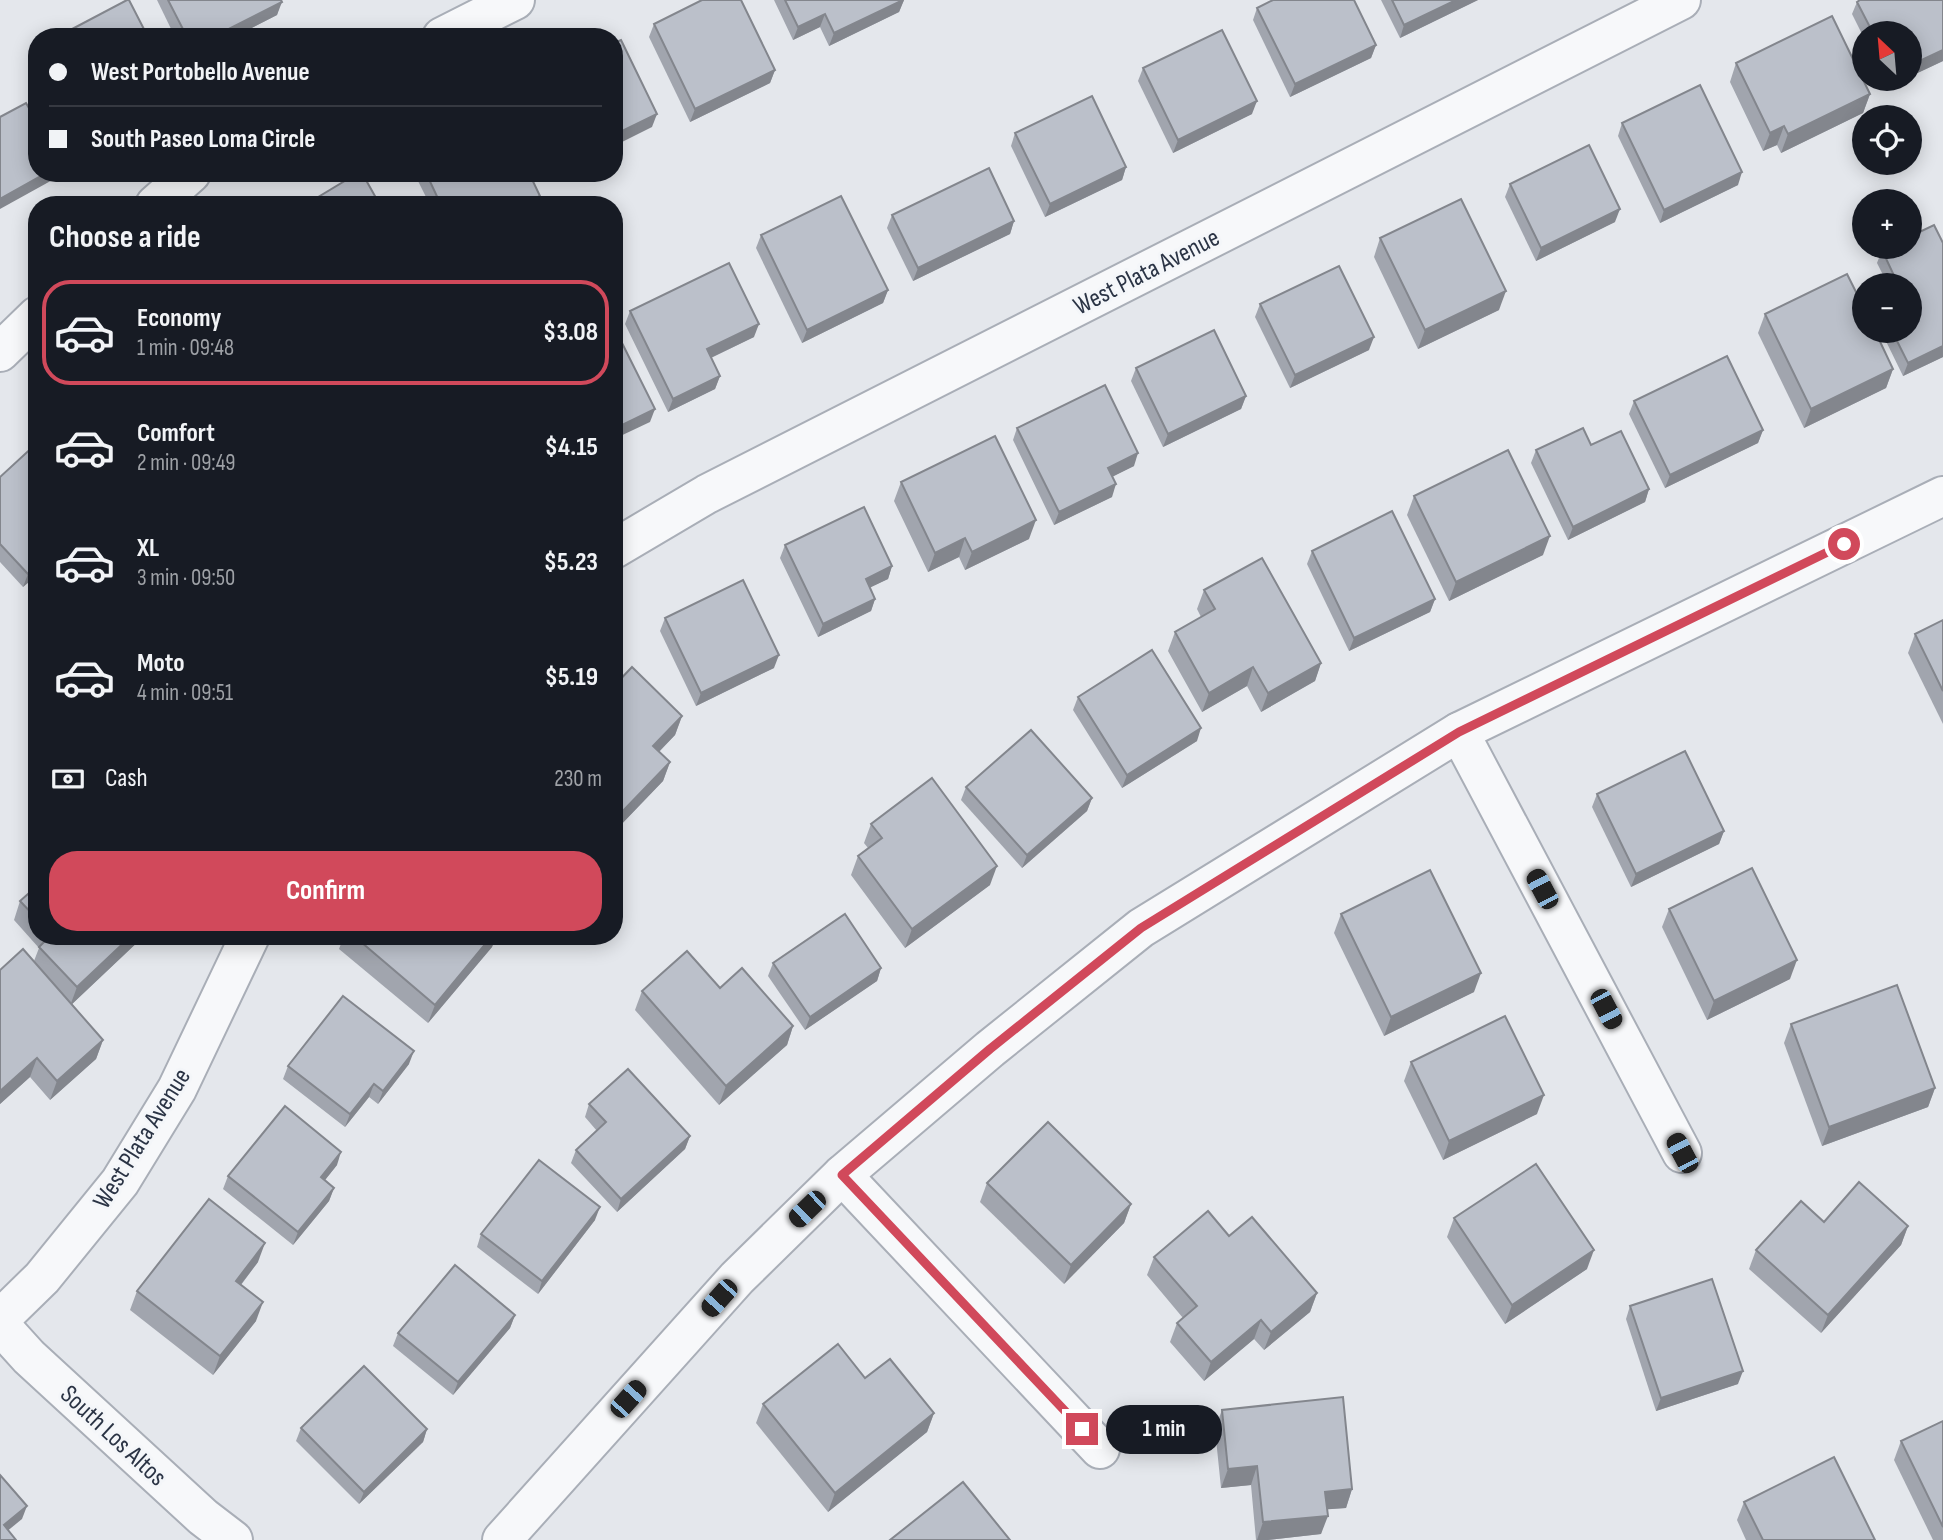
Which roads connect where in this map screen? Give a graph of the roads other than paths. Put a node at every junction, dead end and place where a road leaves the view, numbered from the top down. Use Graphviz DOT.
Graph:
graph roads {
  1 [pos="515,0"];
  2 [pos="1681,0"];
  3 [pos="460,28"];
  4 [pos="181,182"];
  5 [pos="165,196"];
  6 [pos="28,325"];
  7 [pos="0,352"];
  8 [pos="1943,496"];
  9 [pos="623,544"];
  10 [pos="1459,732"];
  11 [pos="245,945"];
  12 [pos="1682,1153"];
  13 [pos="842,1175"];
  14 [pos="0,1319"];
  15 [pos="0,1325"];
  16 [pos="1100,1448"];
  17 [pos="233,1540"];
  18 [pos="502,1540"];
  1 -- 3 [label="street"];
  2 -- 9 [label="street, West Plata Avenue"];
  4 -- 5 [label="street"];
  6 -- 7 [label="street"];
  8 -- 10 [label="street"];
  10 -- 12 [label="street"];
  10 -- 13 [label="street"];
  11 -- 14 [label="street, West Plata Avenue"];
  13 -- 16 [label="street"];
  13 -- 18 [label="street"];
  15 -- 17 [label="street, South Los Altos"];
}
